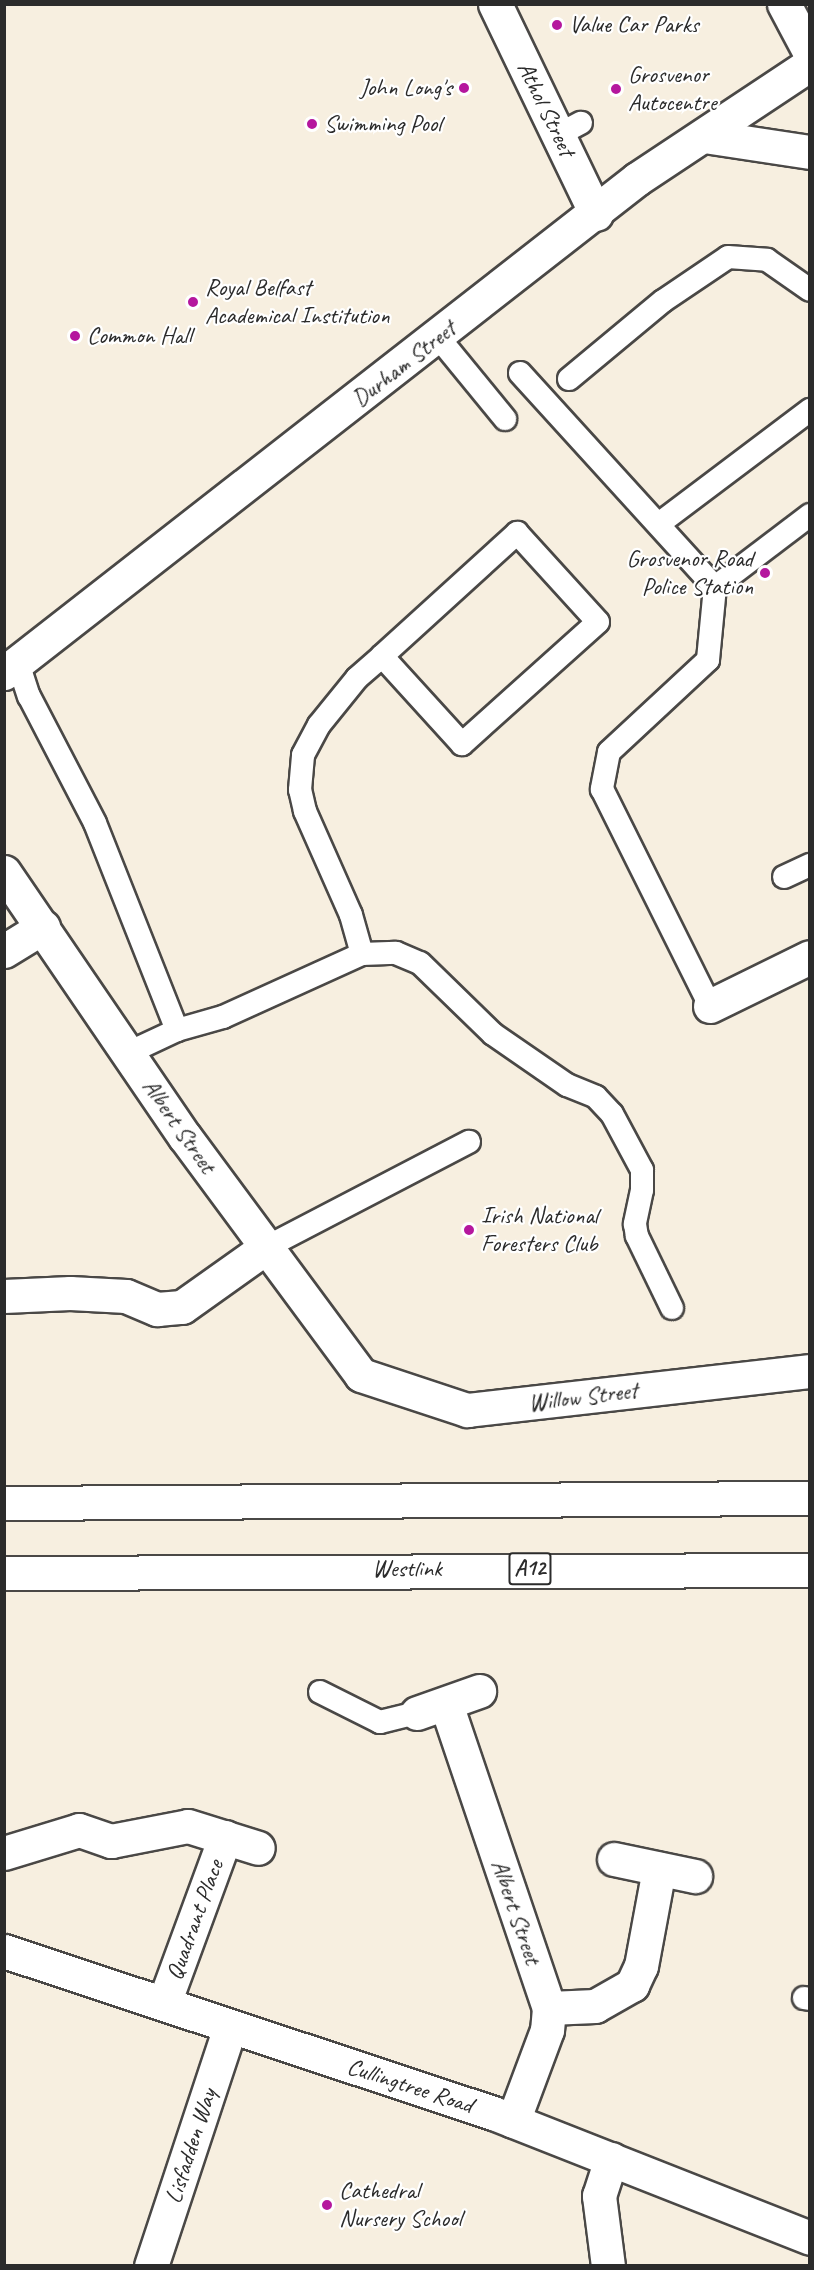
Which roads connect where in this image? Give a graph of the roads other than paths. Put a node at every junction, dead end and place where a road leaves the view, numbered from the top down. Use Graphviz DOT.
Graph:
graph roads {
  1 [pos="495,4"];
  2 [pos="784,4"];
  3 [pos="810,53"];
  4 [pos="810,64"];
  5 [pos="704,136"];
  6 [pos="810,152"];
  7 [pos="596,214"];
  8 [pos="810,291"];
  9 [pos="438,337"];
  10 [pos="520,373"];
  11 [pos="569,380"];
  12 [pos="810,410"];
  13 [pos="505,419"];
  14 [pos="810,515"];
  15 [pos="660,523"];
  16 [pos="715,587"];
  17 [pos="382,656"];
  18 [pos="11,668"];
  19 [pos="810,865"];
  20 [pos="4,872"];
  21 [pos="784,877"];
  22 [pos="43,927"];
  23 [pos="4,951"];
  24 [pos="362,954"];
  25 [pos="810,957"];
  26 [pos="711,1006"];
  27 [pos="177,1029"];
  28 [pos="128,1053"];
  29 [pos="469,1142"];
  30 [pos="265,1248"];
  31 [pos="4,1296"];
  32 [pos="672,1308"];
  33 [pos="810,1371"];
  34 [pos="361,1375"];
  35 [pos="810,1498"];
  36 [pos="4,1503"];
  37 [pos="810,1570"];
  38 [pos="4,1573"];
  39 [pos="479,1691"];
  40 [pos="320,1692"];
  41 [pos="431,1708"];
  42 [pos="225,1837"];
  43 [pos="258,1848"];
  44 [pos="4,1853"];
  45 [pos="614,1859"];
  46 [pos="659,1869"];
  47 [pos="695,1876"];
  48 [pos="4,1952"];
  49 [pos="164,2003"];
  50 [pos="549,2008"];
  51 [pos="230,2027"];
  52 [pos="513,2121"];
  53 [pos="611,2159"];
  54 [pos="810,2238"];
  55 [pos="152,2265"];
  56 [pos="608,2265"];
  1 -- 7 [label="main road, Athol Street"];
  2 -- 3 [label="main road"];
  4 -- 5 [label="main road, Durham Street"];
  5 -- 6 [label="main road"];
  5 -- 7 [label="main road, Durham Street"];
  7 -- 9 [label="main road, Durham Street"];
  8 -- 11 [label="lane"];
  9 -- 13 [label="lane"];
  9 -- 18 [label="main road, Durham Street"];
  10 -- 15 [label="lane"];
  12 -- 15 [label="lane"];
  14 -- 16 [label="lane"];
  15 -- 16 [label="lane"];
  16 -- 26 [label="lane"];
  17 -- 17 [label="lane"];
  17 -- 24 [label="lane"];
  18 -- 27 [label="lane"];
  19 -- 21 [label="lane"];
  20 -- 22 [label="main road, Albert Street"];
  22 -- 23 [label="main road"];
  22 -- 28 [label="main road, Albert Street"];
  24 -- 27 [label="lane"];
  24 -- 32 [label="lane"];
  25 -- 26 [label="main road"];
  27 -- 28 [label="lane"];
  28 -- 30 [label="main road, Albert Street"];
  29 -- 30 [label="lane"];
  30 -- 31 [label="main road"];
  30 -- 34 [label="main road, Albert Street"];
  33 -- 34 [label="main road, Willow Street"];
  35 -- 36 [label="main road"];
  37 -- 38 [label="main road, Westlink / A12"];
  39 -- 41 [label="main road"];
  40 -- 41 [label="lane"];
  41 -- 50 [label="main road, Albert Street"];
  42 -- 43 [label="main road, Quadrant Place"];
  42 -- 44 [label="main road, Quadrant Place"];
  42 -- 49 [label="main road, Quadrant Place"];
  45 -- 46 [label="main road"];
  46 -- 47 [label="main road"];
  46 -- 50 [label="main road"];
  48 -- 49 [label="main road, Cullingtree Road"];
  49 -- 51 [label="main road, Cullingtree Road"];
  50 -- 52 [label="main road, Albert Street"];
  51 -- 52 [label="main road, Cullingtree Road"];
  51 -- 55 [label="main road, Lisfadden Way"];
  52 -- 53 [label="main road, Cullingtree Road"];
  53 -- 54 [label="main road, Cullingtree Road"];
  53 -- 56 [label="main road"];
}
